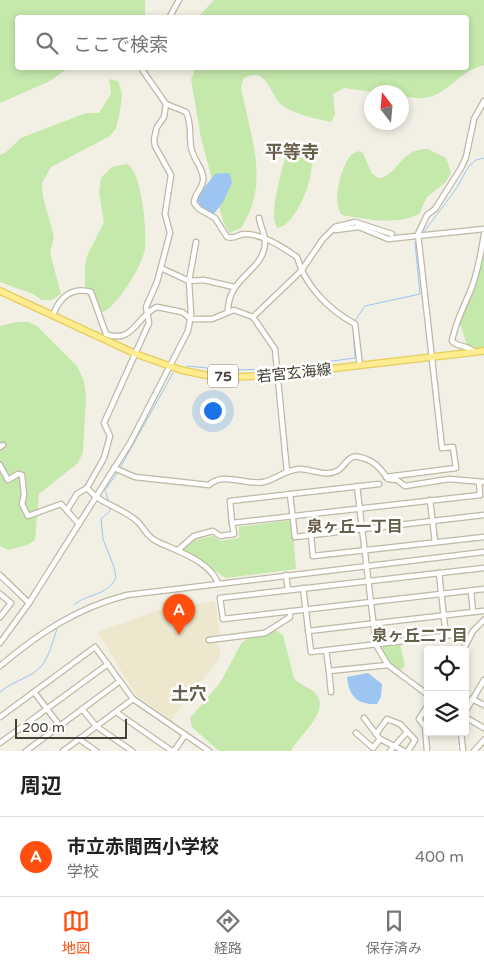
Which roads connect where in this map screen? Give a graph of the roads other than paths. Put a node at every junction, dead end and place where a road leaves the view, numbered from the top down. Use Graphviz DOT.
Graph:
graph roads {
  1 [pos="179,0"];
  2 [pos="170,15"];
  3 [pos="143,70"];
  4 [pos="484,101"];
  5 [pos="166,104"];
  6 [pos="259,218"];
  7 [pos="484,229"];
  8 [pos="329,232"];
  9 [pos="392,234"];
  10 [pos="484,234"];
  11 [pos="418,237"];
  12 [pos="265,240"];
  13 [pos="196,242"];
  14 [pos="161,268"];
  15 [pos="301,270"];
  16 [pos="189,281"];
  17 [pos="234,287"];
  18 [pos="0,291"];
  19 [pos="146,312"];
  20 [pos="228,312"];
  21 [pos="53,315"];
  22 [pos="253,317"];
  23 [pos="191,319"];
  24 [pos="484,351"];
  25 [pos="474,352"];
  26 [pos="136,354"];
  27 [pos="432,357"];
  28 [pos="170,366"];
  29 [pos="360,366"];
  30 [pos="277,375"];
  31 [pos="0,465"];
  32 [pos="114,468"];
  33 [pos="287,472"];
  34 [pos="386,477"];
  35 [pos="482,483"];
  36 [pos="379,484"];
  37 [pos="357,486"];
  38 [pos="87,488"];
  39 [pos="290,494"];
  40 [pos="96,498"];
  41 [pos="430,500"];
  42 [pos="360,508"];
  43 [pos="67,510"];
  44 [pos="293,516"];
  45 [pos="484,516"];
  46 [pos="433,522"];
  47 [pos="232,523"];
  48 [pos="79,524"];
  49 [pos="362,529"];
  50 [pos="311,535"];
  51 [pos="484,537"];
  52 [pos="435,542"];
  53 [pos="178,550"];
  54 [pos="364,551"];
  55 [pos="484,552"];
  56 [pos="366,566"];
  57 [pos="484,568"];
  58 [pos="439,573"];
  59 [pos="286,575"];
  60 [pos="0,576"];
  61 [pos="368,581"];
  62 [pos="218,583"];
  63 [pos="303,588"];
  64 [pos="484,589"];
  65 [pos="288,590"];
  66 [pos="471,591"];
  67 [pos="0,594"];
  68 [pos="441,594"];
  69 [pos="371,602"];
  70 [pos="29,603"];
  71 [pos="306,610"];
  72 [pos="290,611"];
  73 [pos="483,611"];
  74 [pos="473,612"];
  75 [pos="444,615"];
  76 [pos="0,617"];
  77 [pos="373,623"];
  78 [pos="483,624"];
  79 [pos="308,631"];
  80 [pos="461,634"];
  81 [pos="446,636"];
  82 [pos="1,639"];
  83 [pos="209,640"];
  84 [pos="376,645"];
  85 [pos="464,646"];
  86 [pos="326,650"];
  87 [pos="108,664"];
  88 [pos="388,665"];
  89 [pos="0,666"];
  90 [pos="329,672"];
  91 [pos="484,680"];
  92 [pos="120,681"];
  93 [pos="34,692"];
  94 [pos="331,692"];
  95 [pos="424,692"];
  96 [pos="133,699"];
  97 [pos="472,699"];
  98 [pos="469,705"];
  99 [pos="484,705"];
  100 [pos="47,709"];
  101 [pos="82,709"];
  102 [pos="424,711"];
  103 [pos="116,712"];
  104 [pos="0,717"];
  105 [pos="364,718"];
  106 [pos="469,719"];
  107 [pos="424,725"];
  108 [pos="60,726"];
  109 [pos="96,726"];
  110 [pos="484,728"];
  111 [pos="407,732"];
  112 [pos="356,733"];
  113 [pos="376,734"];
  114 [pos="186,735"];
  115 [pos="426,736"];
  116 [pos="461,736"];
  117 [pos="79,739"];
  118 [pos="380,739"];
  119 [pos="484,740"];
  120 [pos="0,743"];
  121 [pos="394,746"];
  122 [pos="29,750"];
  123 [pos="63,751"];
  124 [pos="96,751"];
  125 [pos="132,751"];
  126 [pos="173,751"];
  127 [pos="209,751"];
  128 [pos="390,751"];
  129 [pos="404,751"];
  130 [pos="408,751"];
  131 [pos="427,751"];
  132 [pos="463,751"];
  133 [pos="474,751"];
  1 -- 2 [label="street"];
  3 -- 5 [label="street"];
  4 -- 11 [label="street"];
  5 -- 12 [label="street"];
  5 -- 14 [label="street"];
  6 -- 12 [label="street"];
  7 -- 11 [label="street"];
  8 -- 9 [label="street"];
  8 -- 11 [label="street"];
  8 -- 15 [label="street"];
  10 -- 25 [label="street"];
  11 -- 27 [label="street"];
  12 -- 15 [label="street"];
  12 -- 17 [label="street"];
  13 -- 16 [label="street"];
  14 -- 16 [label="street"];
  14 -- 19 [label="street"];
  15 -- 22 [label="street"];
  15 -- 29 [label="street"];
  16 -- 17 [label="street"];
  16 -- 23 [label="street"];
  17 -- 20 [label="street"];
  18 -- 21 [label="main road, 若宮玄海線 / 75"];
  19 -- 21 [label="street"];
  19 -- 23 [label="street"];
  19 -- 26 [label="street"];
  20 -- 22 [label="street"];
  20 -- 23 [label="street"];
  21 -- 26 [label="main road, 若宮玄海線 / 75"];
  22 -- 30 [label="street"];
  23 -- 28 [label="street"];
  24 -- 25 [label="main road, 若宮玄海線 / 75"];
  25 -- 27 [label="main road, 若宮玄海線 / 75"];
  26 -- 28 [label="main road, 若宮玄海線 / 75"];
  26 -- 38 [label="street"];
  27 -- 29 [label="main road, 若宮玄海線 / 75"];
  27 -- 34 [label="street"];
  28 -- 30 [label="main road, 若宮玄海線 / 75"];
  28 -- 32 [label="street"];
  29 -- 30 [label="main road, 若宮玄海線 / 75"];
  30 -- 33 [label="street"];
  31 -- 43 [label="street"];
  32 -- 33 [label="street"];
  32 -- 40 [label="street"];
  33 -- 34 [label="street"];
  34 -- 35 [label="street"];
  35 -- 41 [label="street"];
  36 -- 37 [label="street"];
  37 -- 39 [label="street"];
  37 -- 42 [label="street"];
  38 -- 40 [label="street"];
  38 -- 43 [label="street"];
  39 -- 44 [label="street"];
  39 -- 47 [label="street"];
  40 -- 48 [label="street"];
  40 -- 53 [label="street"];
  41 -- 42 [label="street"];
  41 -- 46 [label="street"];
  42 -- 44 [label="street"];
  42 -- 49 [label="street"];
  43 -- 48 [label="street"];
  44 -- 47 [label="street"];
  44 -- 50 [label="street"];
  45 -- 46 [label="street"];
  46 -- 49 [label="street"];
  46 -- 52 [label="street"];
  47 -- 53 [label="street"];
  48 -- 70 [label="street"];
  49 -- 50 [label="street"];
  49 -- 54 [label="street"];
  50 -- 54 [label="street"];
  51 -- 52 [label="street"];
  52 -- 54 [label="street"];
  53 -- 62 [label="street"];
  54 -- 56 [label="street"];
  55 -- 56 [label="street"];
  56 -- 59 [label="street"];
  56 -- 61 [label="street"];
  57 -- 58 [label="street"];
  58 -- 61 [label="street"];
  58 -- 68 [label="street"];
  59 -- 62 [label="street"];
  59 -- 65 [label="street"];
  60 -- 70 [label="street"];
  61 -- 63 [label="street"];
  61 -- 69 [label="street"];
  62 -- 89 [label="street"];
  63 -- 65 [label="street"];
  63 -- 71 [label="street"];
  64 -- 66 [label="street"];
  65 -- 72 [label="street"];
  66 -- 68 [label="street"];
  66 -- 74 [label="street"];
  67 -- 76 [label="street"];
  68 -- 69 [label="street"];
  68 -- 75 [label="street"];
  69 -- 71 [label="street"];
  69 -- 77 [label="street"];
  70 -- 82 [label="street"];
  71 -- 72 [label="street"];
  71 -- 79 [label="street"];
  72 -- 83 [label="street"];
  73 -- 74 [label="street"];
  74 -- 75 [label="street"];
  75 -- 77 [label="street"];
  75 -- 81 [label="street"];
  77 -- 79 [label="street"];
  77 -- 84 [label="street"];
  78 -- 85 [label="street"];
  79 -- 86 [label="street"];
  80 -- 81 [label="street"];
  81 -- 84 [label="street"];
  84 -- 86 [label="street"];
  84 -- 88 [label="street"];
  86 -- 90 [label="street"];
  87 -- 92 [label="street"];
  87 -- 93 [label="street"];
  87 -- 100 [label="street"];
  88 -- 90 [label="street"];
  88 -- 95 [label="street"];
  90 -- 94 [label="street"];
  91 -- 97 [label="street"];
  92 -- 96 [label="street"];
  92 -- 101 [label="street"];
  93 -- 100 [label="street"];
  93 -- 104 [label="street"];
  96 -- 103 [label="street"];
  96 -- 114 [label="street"];
  97 -- 98 [label="street"];
  97 -- 99 [label="street"];
  100 -- 108 [label="street"];
  100 -- 120 [label="street"];
  101 -- 108 [label="street"];
  101 -- 109 [label="street"];
  102 -- 107 [label="street"];
  103 -- 109 [label="street"];
  103 -- 126 [label="street"];
  105 -- 113 [label="street"];
  106 -- 110 [label="street"];
  108 -- 122 [label="street"];
  109 -- 117 [label="street"];
  109 -- 125 [label="street"];
  111 -- 113 [label="street"];
  111 -- 121 [label="street"];
  111 -- 130 [label="street"];
  112 -- 118 [label="street"];
  113 -- 118 [label="street"];
  114 -- 126 [label="street"];
  114 -- 127 [label="street"];
  115 -- 131 [label="street"];
  116 -- 132 [label="street"];
  117 -- 123 [label="street"];
  117 -- 124 [label="street"];
  118 -- 121 [label="street"];
  119 -- 133 [label="street"];
  121 -- 128 [label="street"];
  121 -- 129 [label="street"];
}
